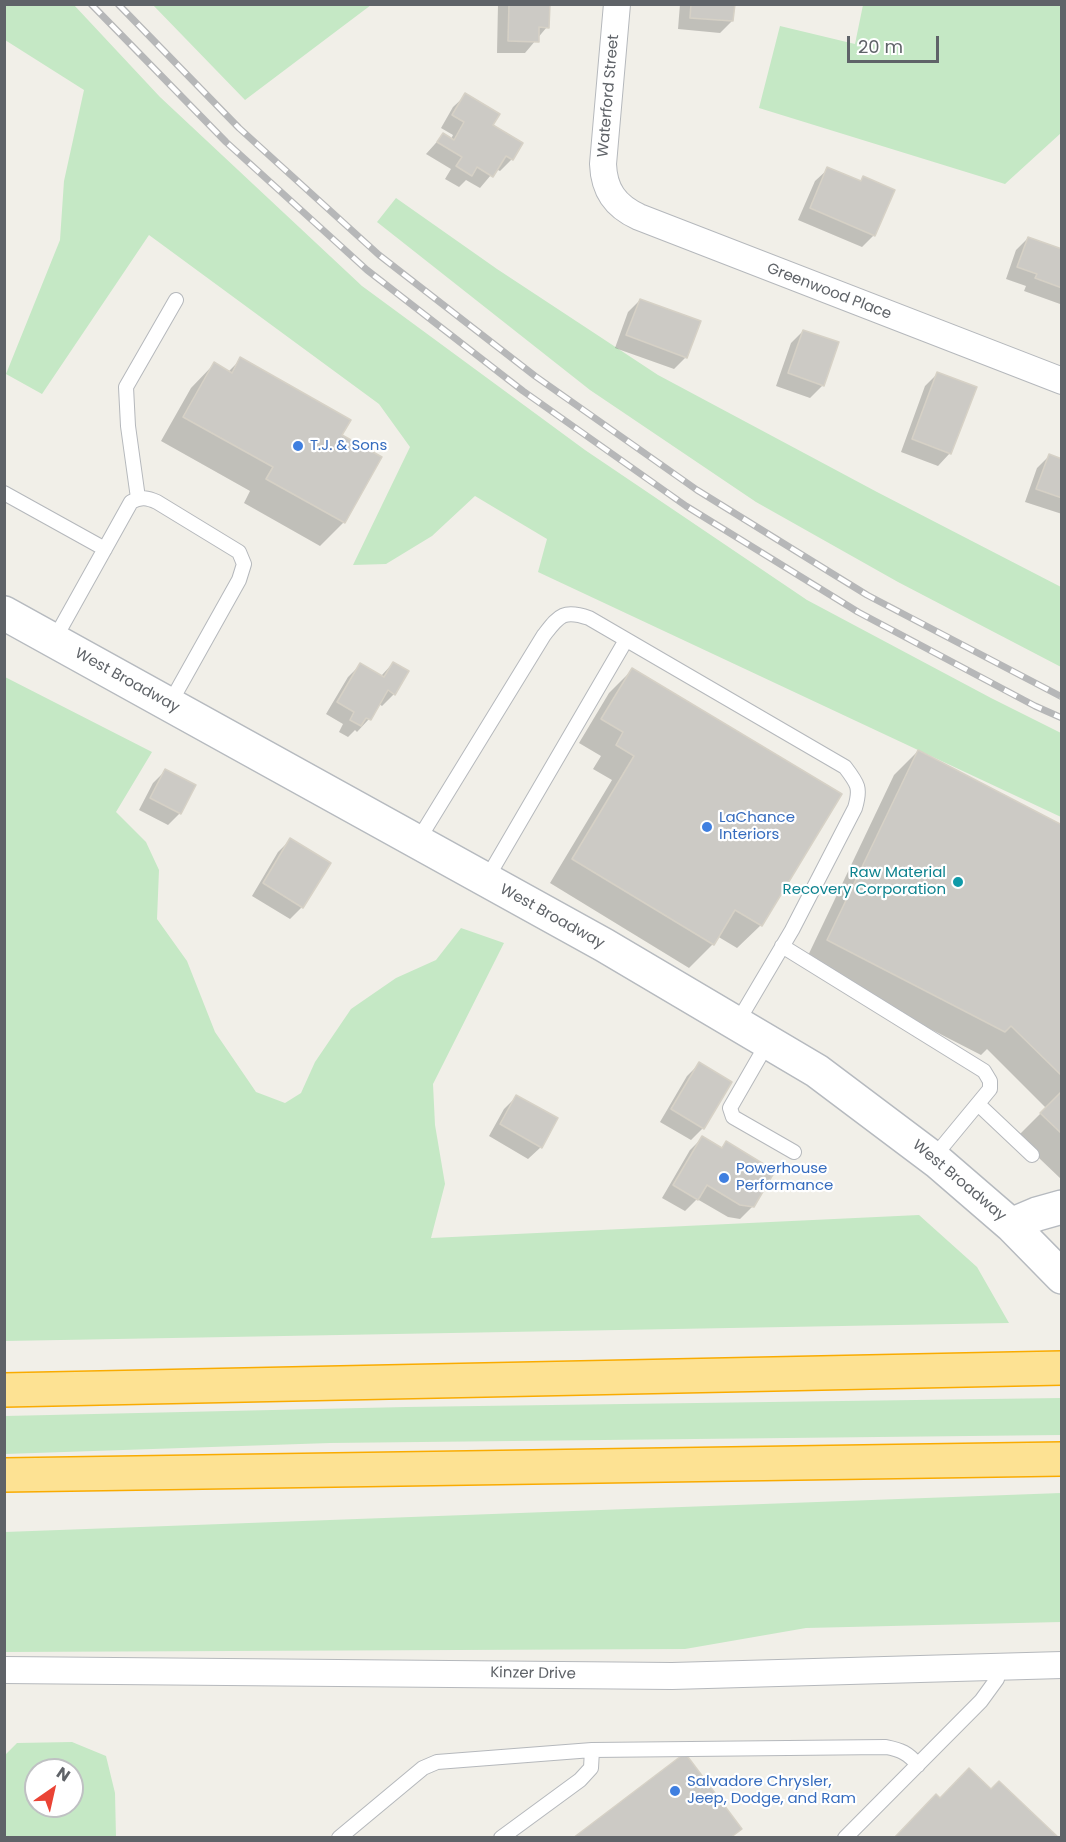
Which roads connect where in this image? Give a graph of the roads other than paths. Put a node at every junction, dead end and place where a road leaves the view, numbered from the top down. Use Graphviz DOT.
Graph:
graph roads {
  1 [pos="617,4"];
  2 [pos="608,188"];
  3 [pos="176,300"];
  4 [pos="1062,381"];
  5 [pos="4,493"];
  6 [pos="138,498"];
  7 [pos="105,549"];
  8 [pos="4,613"];
  9 [pos="54,640"];
  10 [pos="626,640"];
  11 [pos="169,705"];
  12 [pos="417,842"];
  13 [pos="486,880"];
  14 [pos="783,946"];
  15 [pos="737,1023"];
  16 [pos="768,1042"];
  17 [pos="978,1104"];
  18 [pos="794,1152"];
  19 [pos="1032,1155"];
  20 [pos="933,1158"];
  21 [pos="1062,1207"];
  22 [pos="1011,1225"];
  23 [pos="1062,1277"];
  24 [pos="1062,1368"];
  25 [pos="4,1390"];
  26 [pos="1062,1459"];
  27 [pos="4,1475"];
  28 [pos="1062,1665"];
  29 [pos="999,1666"];
  30 [pos="4,1670"];
  31 [pos="592,1750"];
  32 [pos="918,1765"];
  33 [pos="339,1838"];
  34 [pos="501,1838"];
  35 [pos="845,1838"];
  1 -- 2 [label="street, Waterford Street"];
  2 -- 4 [label="street, Greenwood Place"];
  3 -- 6 [label="lane"];
  5 -- 7 [label="lane"];
  6 -- 7 [label="lane"];
  6 -- 11 [label="lane"];
  7 -- 9 [label="lane"];
  8 -- 9 [label="main road, West Broadway"];
  9 -- 11 [label="main road, West Broadway"];
  10 -- 12 [label="lane"];
  10 -- 13 [label="lane"];
  10 -- 14 [label="lane"];
  11 -- 12 [label="main road, West Broadway"];
  12 -- 13 [label="main road, West Broadway"];
  13 -- 15 [label="main road, West Broadway"];
  14 -- 15 [label="lane"];
  14 -- 17 [label="lane"];
  15 -- 16 [label="main road, West Broadway"];
  16 -- 18 [label="lane"];
  16 -- 20 [label="main road, West Broadway"];
  17 -- 19 [label="lane"];
  17 -- 20 [label="lane"];
  20 -- 22 [label="main road, West Broadway"];
  21 -- 22 [label="main road"];
  22 -- 23 [label="main road, West Broadway"];
  24 -- 25 [label="highway"];
  26 -- 27 [label="highway"];
  28 -- 29 [label="street, Kinzer Drive"];
  29 -- 30 [label="street, Kinzer Drive"];
  29 -- 32 [label="lane"];
  31 -- 32 [label="lane"];
  31 -- 33 [label="lane"];
  31 -- 34 [label="lane"];
  32 -- 35 [label="lane"];
}
